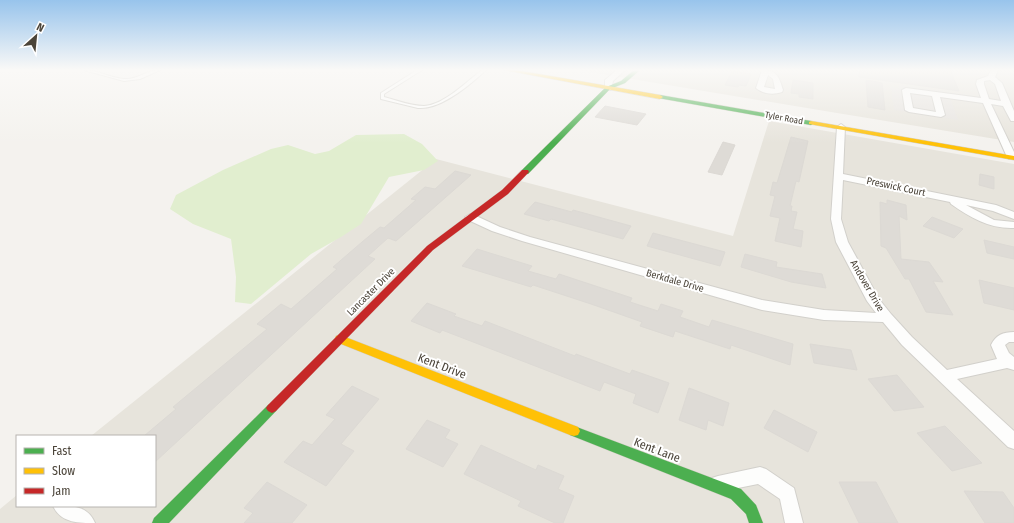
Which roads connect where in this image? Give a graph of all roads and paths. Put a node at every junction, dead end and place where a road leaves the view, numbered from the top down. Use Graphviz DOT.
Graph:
graph roads {
  1 [pos="382,94"];
  2 [pos="451,94"];
  3 [pos="602,94"];
  4 [pos="645,94"];
  5 [pos="907,94"];
  6 [pos="936,94"];
  7 [pos="939,94"];
  8 [pos="983,94"];
  9 [pos="986,102"];
  10 [pos="1008,102"];
  11 [pos="1014,119"];
  12 [pos="998,124"];
  13 [pos="1014,126"];
  14 [pos="841,128"];
  15 [pos="1013,158"];
  16 [pos="839,176"];
  17 [pos="952,200"];
  18 [pos="1014,216"];
  19 [pos="470,217"];
  20 [pos="1014,225"];
  21 [pos="886,317"];
  22 [pos="1014,337"];
  23 [pos="340,339"];
  24 [pos="1011,364"];
  25 [pos="945,376"];
  26 [pos="536,416"];
  27 [pos="1014,442"];
  28 [pos="714,485"];
  29 [pos="63,507"];
  30 [pos="86,523"];
  31 [pos="158,523"];
  32 [pos="756,523"];
  33 [pos="794,523"];
  1 -- 2 [label="lane"];
  3 -- 19 [label="street, Lancaster Drive"];
  4 -- 14 [label="street, Tyler Road"];
  5 -- 6 [label="street"];
  7 -- 9 [label="street"];
  8 -- 9 [label="street"];
  9 -- 10 [label="street"];
  9 -- 12 [label="street"];
  10 -- 11 [label="street"];
  12 -- 13 [label="street"];
  12 -- 15 [label="street"];
  14 -- 15 [label="street, Tyler Road"];
  14 -- 16 [label="street, Andover Drive"];
  16 -- 17 [label="street, Preswick Court"];
  16 -- 21 [label="street, Andover Drive"];
  17 -- 18 [label="street, Preswick Court"];
  17 -- 20 [label="street, Preswick Court"];
  19 -- 21 [label="street, Berkdale Drive"];
  19 -- 23 [label="street, Lancaster Drive"];
  21 -- 25 [label="street, Andover Drive"];
  22 -- 24 [label="street"];
  23 -- 26 [label="street, Kent Drive"];
  23 -- 31 [label="street, Lancaster Drive"];
  24 -- 25 [label="street"];
  25 -- 27 [label="street, Andover Drive"];
  26 -- 28 [label="street, Kent Lane"];
  28 -- 32 [label="street, Kent Lane"];
  28 -- 33 [label="street"];
  29 -- 30 [label="street"];
}
